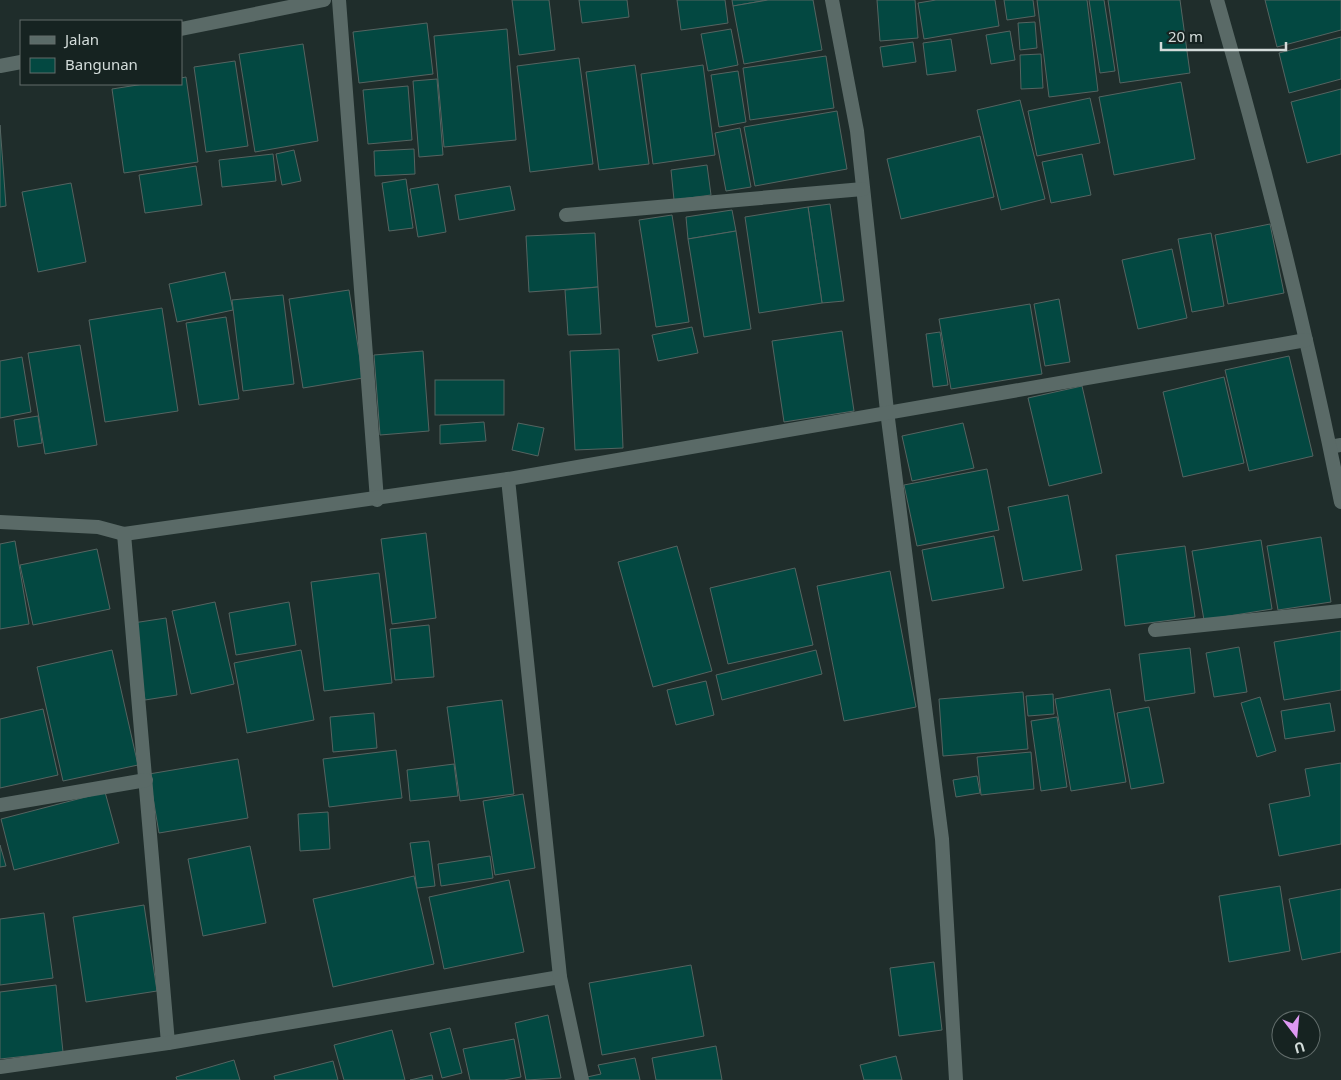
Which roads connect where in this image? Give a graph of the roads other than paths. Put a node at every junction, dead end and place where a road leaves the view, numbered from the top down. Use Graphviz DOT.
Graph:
graph roads {
  1 [pos="324,0"];
  2 [pos="339,0"];
  3 [pos="832,0"];
  4 [pos="1217,0"];
  5 [pos="182,29"];
  6 [pos="20,62"];
  7 [pos="0,66"];
  8 [pos="863,188"];
  9 [pos="566,215"];
  10 [pos="1306,340"];
  11 [pos="887,412"];
  12 [pos="1335,446"];
  13 [pos="508,479"];
  14 [pos="378,500"];
  15 [pos="1341,502"];
  16 [pos="0,522"];
  17 [pos="124,534"];
  18 [pos="1341,611"];
  19 [pos="1155,630"];
  20 [pos="146,780"];
  21 [pos="0,805"];
  22 [pos="560,977"];
  23 [pos="168,1043"];
  24 [pos="0,1067"];
  25 [pos="582,1080"];
  26 [pos="956,1080"];
  1 -- 5 [label="street"];
  2 -- 14 [label="street"];
  3 -- 8 [label="street"];
  4 -- 10 [label="street"];
  6 -- 7 [label="street"];
  8 -- 9 [label="street"];
  8 -- 11 [label="street"];
  10 -- 11 [label="street"];
  10 -- 12 [label="street"];
  11 -- 13 [label="street"];
  11 -- 26 [label="street"];
  12 -- 15 [label="street"];
  13 -- 14 [label="street"];
  13 -- 22 [label="street"];
  14 -- 17 [label="street"];
  16 -- 17 [label="street"];
  17 -- 20 [label="street"];
  18 -- 19 [label="street"];
  20 -- 21 [label="street"];
  20 -- 23 [label="street"];
  22 -- 23 [label="street"];
  22 -- 25 [label="street"];
  23 -- 24 [label="street"];
}
